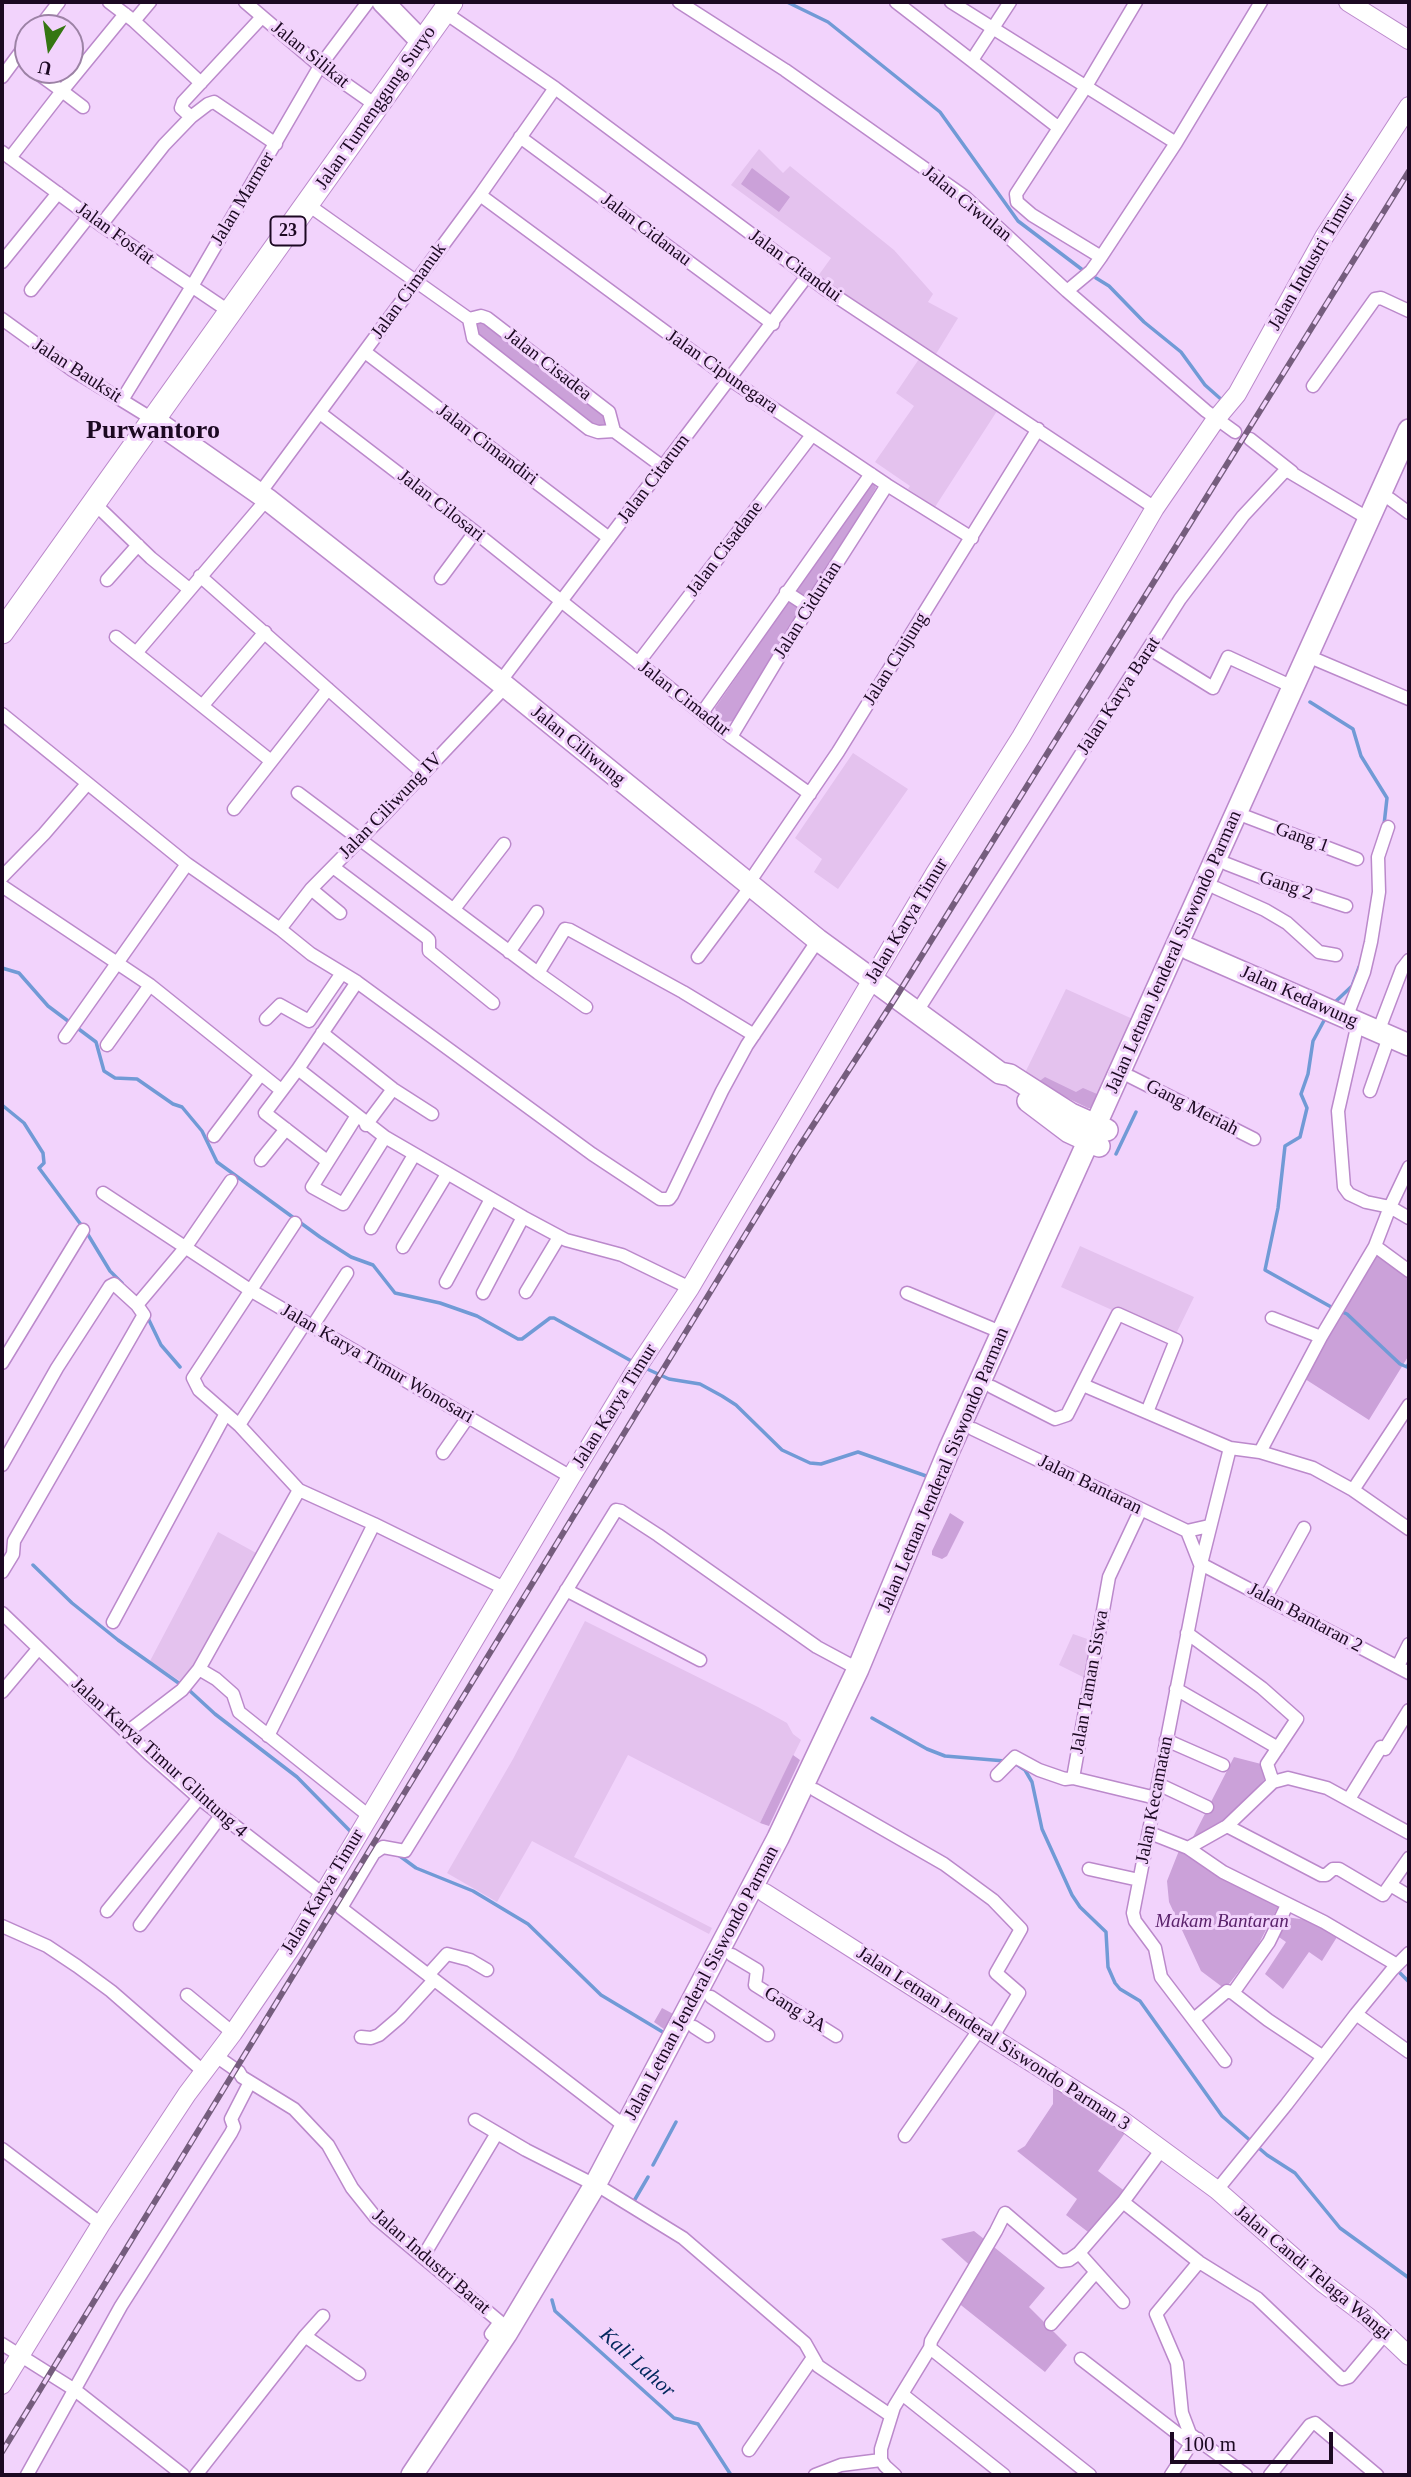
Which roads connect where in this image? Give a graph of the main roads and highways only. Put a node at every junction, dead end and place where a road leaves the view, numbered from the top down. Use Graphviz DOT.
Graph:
graph roads {
  1 [pos="383,2"];
  2 [pos="448,7"];
  3 [pos="422,42"];
  4 [pos="154,420"];
  5 [pos="1409,430"];
  6 [pos="1409,458"];
  7 [pos="2,632"];
  8 [pos="1189,948"];
  9 [pos="1409,1045"];
  10 [pos="1097,1135"];
  11 [pos="909,1564"];
  12 [pos="878,1638"];
  13 [pos="600,2188"];
  14 [pos="412,2475"];
  15 [pos="428,2475"];
  1 -- 3 [label="main road"];
  2 -- 3 [label="highway, Jalan Tumenggung Suryo / 23"];
  3 -- 4 [label="highway, Jalan Tumenggung Suryo / 23"];
  4 -- 7 [label="highway, 23"];
  4 -- 10 [label="main road, Jalan Ciliwung"];
  5 -- 10 [label="main road, Jalan Letnan Jenderal Siswondo Parman"];
  6 -- 8 [label="main road, Jalan Letnan Jenderal Siswondo Parman"];
  8 -- 9 [label="main road, Jalan Kedawung"];
  8 -- 10 [label="main road, Jalan Letnan Jenderal Siswondo Parman"];
  10 -- 11 [label="main road, Jalan Letnan Jenderal Siswondo Parman"];
  10 -- 11 [label="main road, Jalan Letnan Jenderal Siswondo Parman"];
  11 -- 12 [label="main road, Jalan Letnan Jenderal Siswondo Parman"];
  12 -- 13 [label="main road, Jalan Letnan Jenderal Siswondo Parman"];
  12 -- 13 [label="main road, Jalan Letnan Jenderal Siswondo Parman"];
  13 -- 14 [label="main road, Jalan Letnan Jenderal Siswondo Parman"];
  13 -- 15 [label="main road, Jalan Letnan Jenderal Siswondo Parman"];
}
